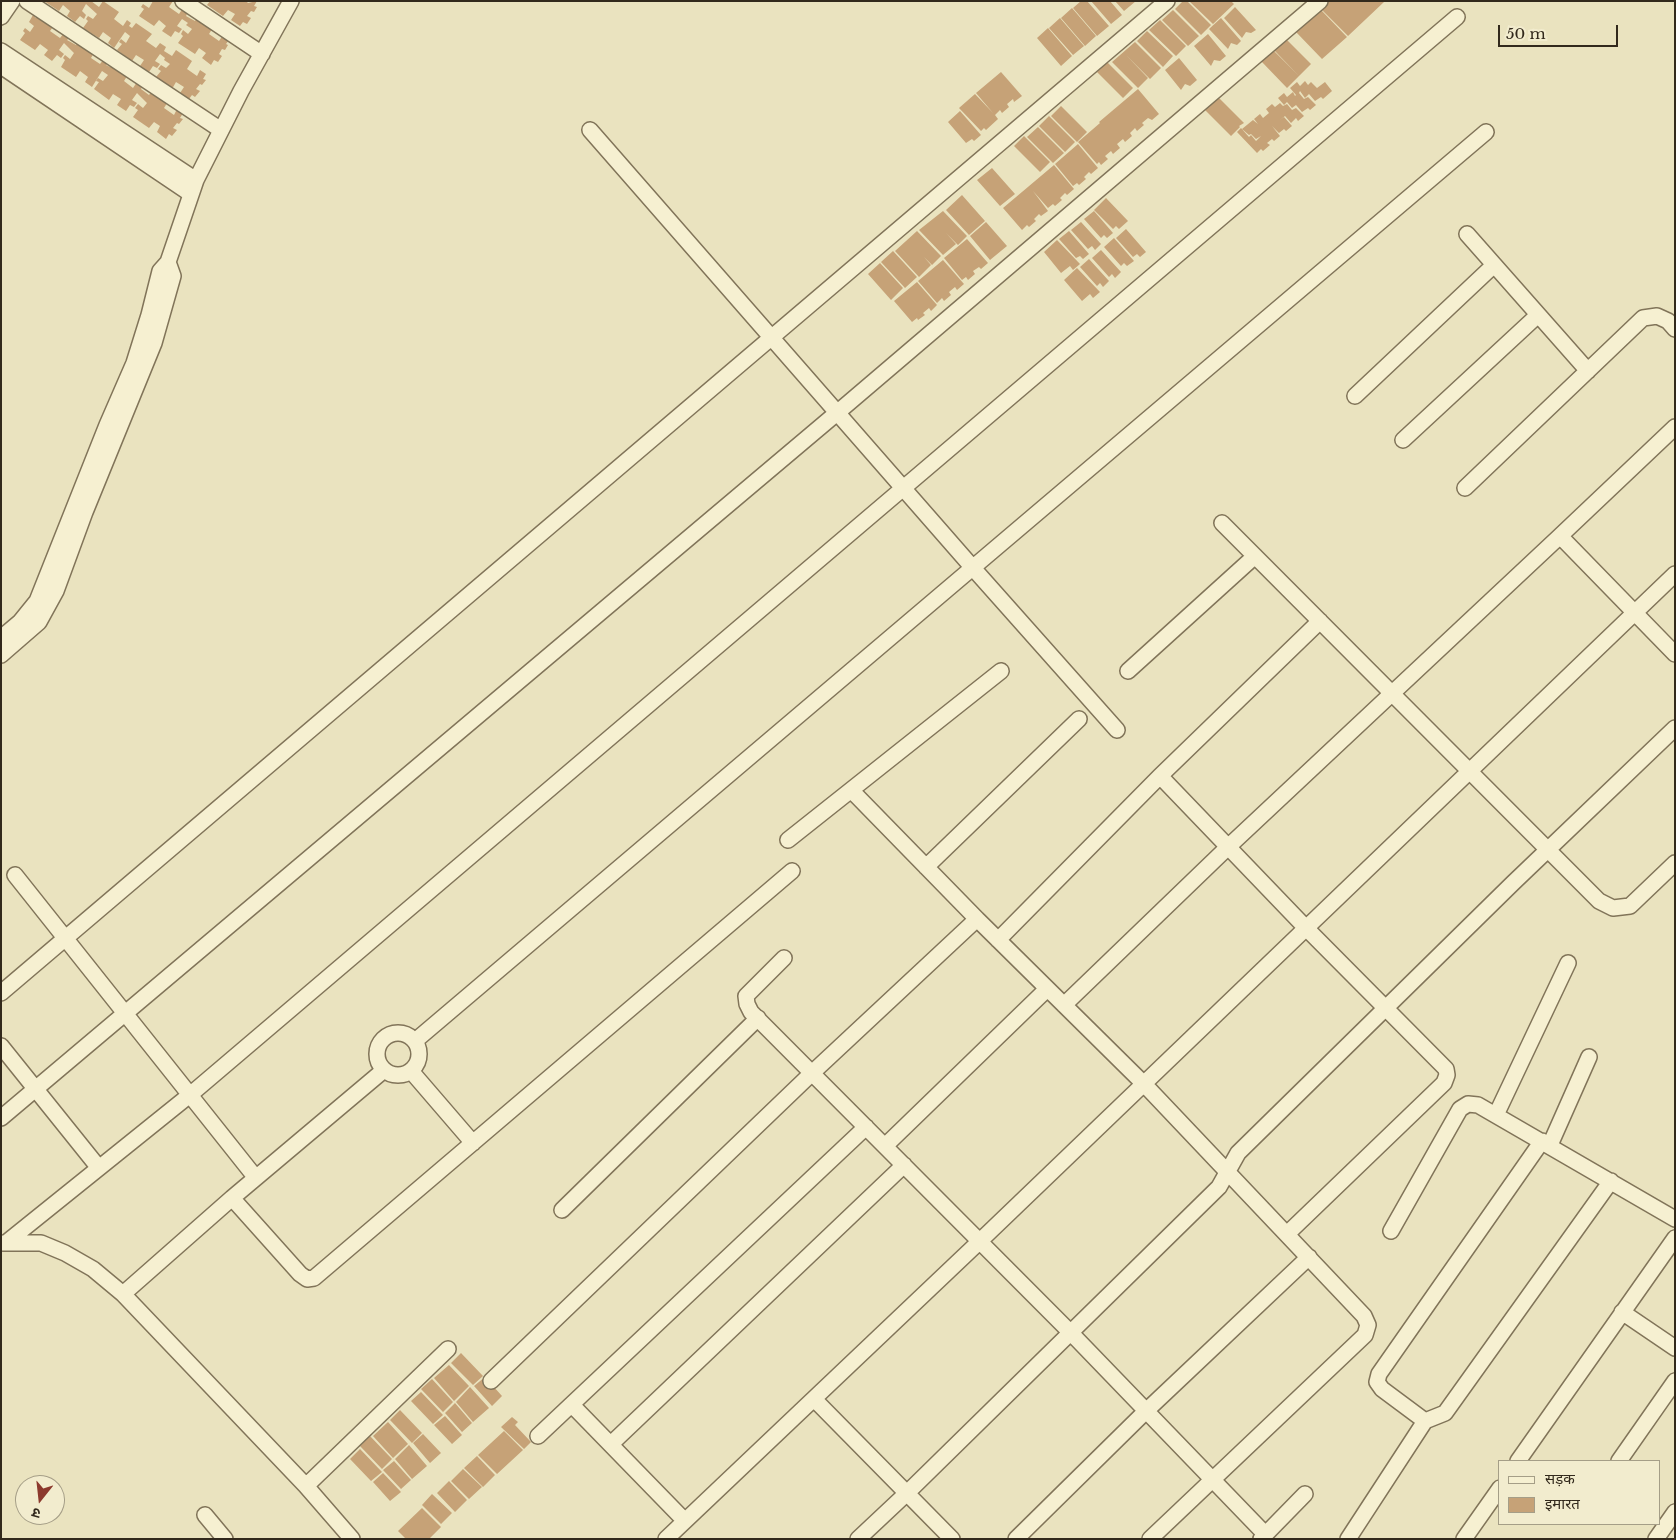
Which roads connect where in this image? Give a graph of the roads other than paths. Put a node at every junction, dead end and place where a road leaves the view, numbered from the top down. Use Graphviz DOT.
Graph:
graph roads {
  1 [pos="12,1"];
  2 [pos="27,1"];
  3 [pos="184,1"];
  4 [pos="291,1"];
  5 [pos="1168,1"];
  6 [pos="1320,1"];
  7 [pos="1,17"];
  8 [pos="1457,17"];
  9 [pos="1,51"];
  10 [pos="262,54"];
  11 [pos="1,66"];
  12 [pos="221,130"];
  13 [pos="590,130"];
  14 [pos="1486,132"];
  15 [pos="193,187"];
  16 [pos="1466,234"];
  17 [pos="168,262"];
  18 [pos="1494,265"];
  19 [pos="1538,315"];
  20 [pos="1675,329"];
  21 [pos="772,337"];
  22 [pos="1588,371"];
  23 [pos="1355,396"];
  24 [pos="838,412"];
  25 [pos="1675,427"];
  26 [pos="1403,440"];
  27 [pos="904,487"];
  28 [pos="1465,488"];
  29 [pos="1222,523"];
  30 [pos="1560,536"];
  31 [pos="1256,556"];
  32 [pos="973,568"];
  33 [pos="1675,574"];
  34 [pos="1634,612"];
  35 [pos="1320,621"];
  36 [pos="1,638"];
  37 [pos="1675,654"];
  38 [pos="1,655"];
  39 [pos="1001,670"];
  40 [pos="1128,671"];
  41 [pos="1392,693"];
  42 [pos="1079,719"];
  43 [pos="1675,728"];
  44 [pos="1117,730"];
  45 [pos="1470,771"];
  46 [pos="1160,776"];
  47 [pos="851,790"];
  48 [pos="788,840"];
  49 [pos="1228,847"];
  50 [pos="1548,849"];
  51 [pos="1675,862"];
  52 [pos="926,867"];
  53 [pos="792,872"];
  54 [pos="15,875"];
  55 [pos="977,919"];
  56 [pos="1306,928"];
  57 [pos="65,937"];
  58 [pos="998,940"];
  59 [pos="784,958"];
  60 [pos="1568,963"];
  61 [pos="1047,989"];
  62 [pos="1,993"];
  63 [pos="1064,1005"];
  64 [pos="1386,1009"];
  65 [pos="126,1013"];
  66 [pos="758,1018"];
  67 [pos="415,1041"];
  68 [pos="1,1046"];
  69 [pos="1589,1057"];
  70 [pos="384,1070"];
  71 [pos="410,1071"];
  72 [pos="812,1073"];
  73 [pos="1144,1084"];
  74 [pos="36,1090"];
  75 [pos="191,1094"];
  76 [pos="1496,1115"];
  77 [pos="1,1118"];
  78 [pos="866,1126"];
  79 [pos="473,1143"];
  80 [pos="1546,1143"];
  81 [pos="885,1146"];
  82 [pos="904,1165"];
  83 [pos="99,1168"];
  84 [pos="1227,1172"];
  85 [pos="256,1178"];
  86 [pos="1611,1181"];
  87 [pos="232,1198"];
  88 [pos="562,1210"];
  89 [pos="1675,1219"];
  90 [pos="1391,1231"];
  91 [pos="1286,1234"];
  92 [pos="1675,1238"];
  93 [pos="980,1241"];
  94 [pos="4,1243"];
  95 [pos="1309,1257"];
  96 [pos="123,1294"];
  97 [pos="1622,1312"];
  98 [pos="1071,1334"];
  99 [pos="1675,1348"];
  100 [pos="448,1349"];
  101 [pos="491,1381"];
  102 [pos="1675,1381"];
  103 [pos="814,1399"];
  104 [pos="572,1404"];
  105 [pos="1146,1411"];
  106 [pos="1425,1421"];
  107 [pos="538,1436"];
  108 [pos="611,1444"];
  109 [pos="1519,1460"];
  110 [pos="1620,1460"];
  111 [pos="1213,1479"];
  112 [pos="306,1486"];
  113 [pos="1498,1491"];
  114 [pos="907,1494"];
  115 [pos="1305,1494"];
  116 [pos="1675,1512"];
  117 [pos="205,1515"];
  118 [pos="685,1521"];
  119 [pos="1263,1536"];
  120 [pos="225,1539"];
  121 [pos="352,1539"];
  122 [pos="666,1539"];
  123 [pos="858,1539"];
  124 [pos="952,1539"];
  125 [pos="1016,1539"];
  126 [pos="1150,1539"];
  127 [pos="1348,1539"];
  128 [pos="1464,1539"];
  129 [pos="1656,1539"];
  1 -- 7 [label="street"];
  2 -- 12 [label="street"];
  3 -- 10 [label="street"];
  4 -- 10 [label="street"];
  5 -- 21 [label="street"];
  6 -- 24 [label="street"];
  8 -- 27 [label="street"];
  9 -- 15 [label="street"];
  10 -- 12 [label="street"];
  11 -- 15 [label="street"];
  12 -- 15 [label="street"];
  13 -- 21 [label="street"];
  14 -- 32 [label="street"];
  15 -- 17 [label="street"];
  16 -- 18 [label="street"];
  17 -- 36 [label="street"];
  17 -- 38 [label="street"];
  18 -- 19 [label="street"];
  18 -- 23 [label="street"];
  19 -- 22 [label="street"];
  19 -- 26 [label="street"];
  20 -- 22 [label="street"];
  21 -- 24 [label="street"];
  21 -- 57 [label="street"];
  22 -- 28 [label="street"];
  24 -- 27 [label="street"];
  24 -- 65 [label="street"];
  25 -- 30 [label="street"];
  27 -- 32 [label="street"];
  27 -- 75 [label="street"];
  29 -- 31 [label="street"];
  30 -- 34 [label="street"];
  30 -- 41 [label="street"];
  31 -- 35 [label="street"];
  31 -- 40 [label="street"];
  32 -- 44 [label="street"];
  32 -- 67 [label="street"];
  33 -- 34 [label="street"];
  34 -- 37 [label="street"];
  34 -- 45 [label="street"];
  35 -- 41 [label="street"];
  35 -- 46 [label="street"];
  39 -- 47 [label="street"];
  41 -- 45 [label="street"];
  41 -- 49 [label="street"];
  42 -- 52 [label="street"];
  43 -- 50 [label="street"];
  45 -- 50 [label="street"];
  45 -- 56 [label="street"];
  46 -- 49 [label="street"];
  46 -- 58 [label="street"];
  47 -- 48 [label="street"];
  47 -- 52 [label="street"];
  49 -- 56 [label="street"];
  49 -- 63 [label="street"];
  50 -- 51 [label="street"];
  50 -- 64 [label="street"];
  52 -- 55 [label="street"];
  53 -- 79 [label="street"];
  54 -- 57 [label="street"];
  55 -- 58 [label="street"];
  55 -- 72 [label="street"];
  56 -- 64 [label="street"];
  56 -- 73 [label="street"];
  57 -- 62 [label="street"];
  57 -- 65 [label="street"];
  58 -- 61 [label="street"];
  59 -- 66 [label="street"];
  60 -- 76 [label="street"];
  61 -- 63 [label="street"];
  61 -- 81 [label="street"];
  63 -- 73 [label="street"];
  64 -- 84 [label="street"];
  64 -- 91 [label="street"];
  65 -- 74 [label="street"];
  65 -- 75 [label="street"];
  66 -- 72 [label="street"];
  66 -- 88 [label="street"];
  67 -- 70 [label="street"];
  67 -- 71 [label="street"];
  68 -- 74 [label="street"];
  69 -- 80 [label="street"];
  70 -- 71 [label="street"];
  70 -- 85 [label="street"];
  71 -- 79 [label="street"];
  72 -- 78 [label="street"];
  72 -- 101 [label="street"];
  73 -- 84 [label="street"];
  73 -- 93 [label="street"];
  74 -- 77 [label="street"];
  74 -- 83 [label="street"];
  75 -- 83 [label="street"];
  75 -- 85 [label="street"];
  76 -- 80 [label="street"];
  76 -- 90 [label="street"];
  78 -- 81 [label="street"];
  78 -- 104 [label="street"];
  79 -- 87 [label="street"];
  80 -- 86 [label="street"];
  80 -- 106 [label="street"];
  81 -- 82 [label="street"];
  82 -- 93 [label="street"];
  82 -- 108 [label="street"];
  83 -- 94 [label="street"];
  84 -- 91 [label="street"];
  84 -- 98 [label="street"];
  85 -- 87 [label="street"];
  86 -- 89 [label="street"];
  86 -- 106 [label="street"];
  87 -- 96 [label="street"];
  91 -- 95 [label="street"];
  92 -- 97 [label="street"];
  93 -- 98 [label="street"];
  93 -- 103 [label="street"];
  94 -- 96 [label="street"];
  95 -- 105 [label="street"];
  95 -- 111 [label="street"];
  96 -- 112 [label="street"];
  97 -- 99 [label="street"];
  97 -- 109 [label="street"];
  98 -- 105 [label="street"];
  98 -- 114 [label="street"];
  100 -- 112 [label="street"];
  102 -- 110 [label="street"];
  103 -- 114 [label="street"];
  103 -- 118 [label="street"];
  104 -- 107 [label="street"];
  104 -- 108 [label="street"];
  105 -- 111 [label="street"];
  105 -- 125 [label="street"];
  106 -- 127 [label="street"];
  108 -- 118 [label="street"];
  111 -- 119 [label="street"];
  111 -- 126 [label="street"];
  112 -- 121 [label="street"];
  113 -- 128 [label="street"];
  114 -- 123 [label="street"];
  114 -- 124 [label="street"];
  115 -- 119 [label="street"];
  116 -- 129 [label="street"];
  117 -- 120 [label="street"];
  118 -- 122 [label="street"];
}
